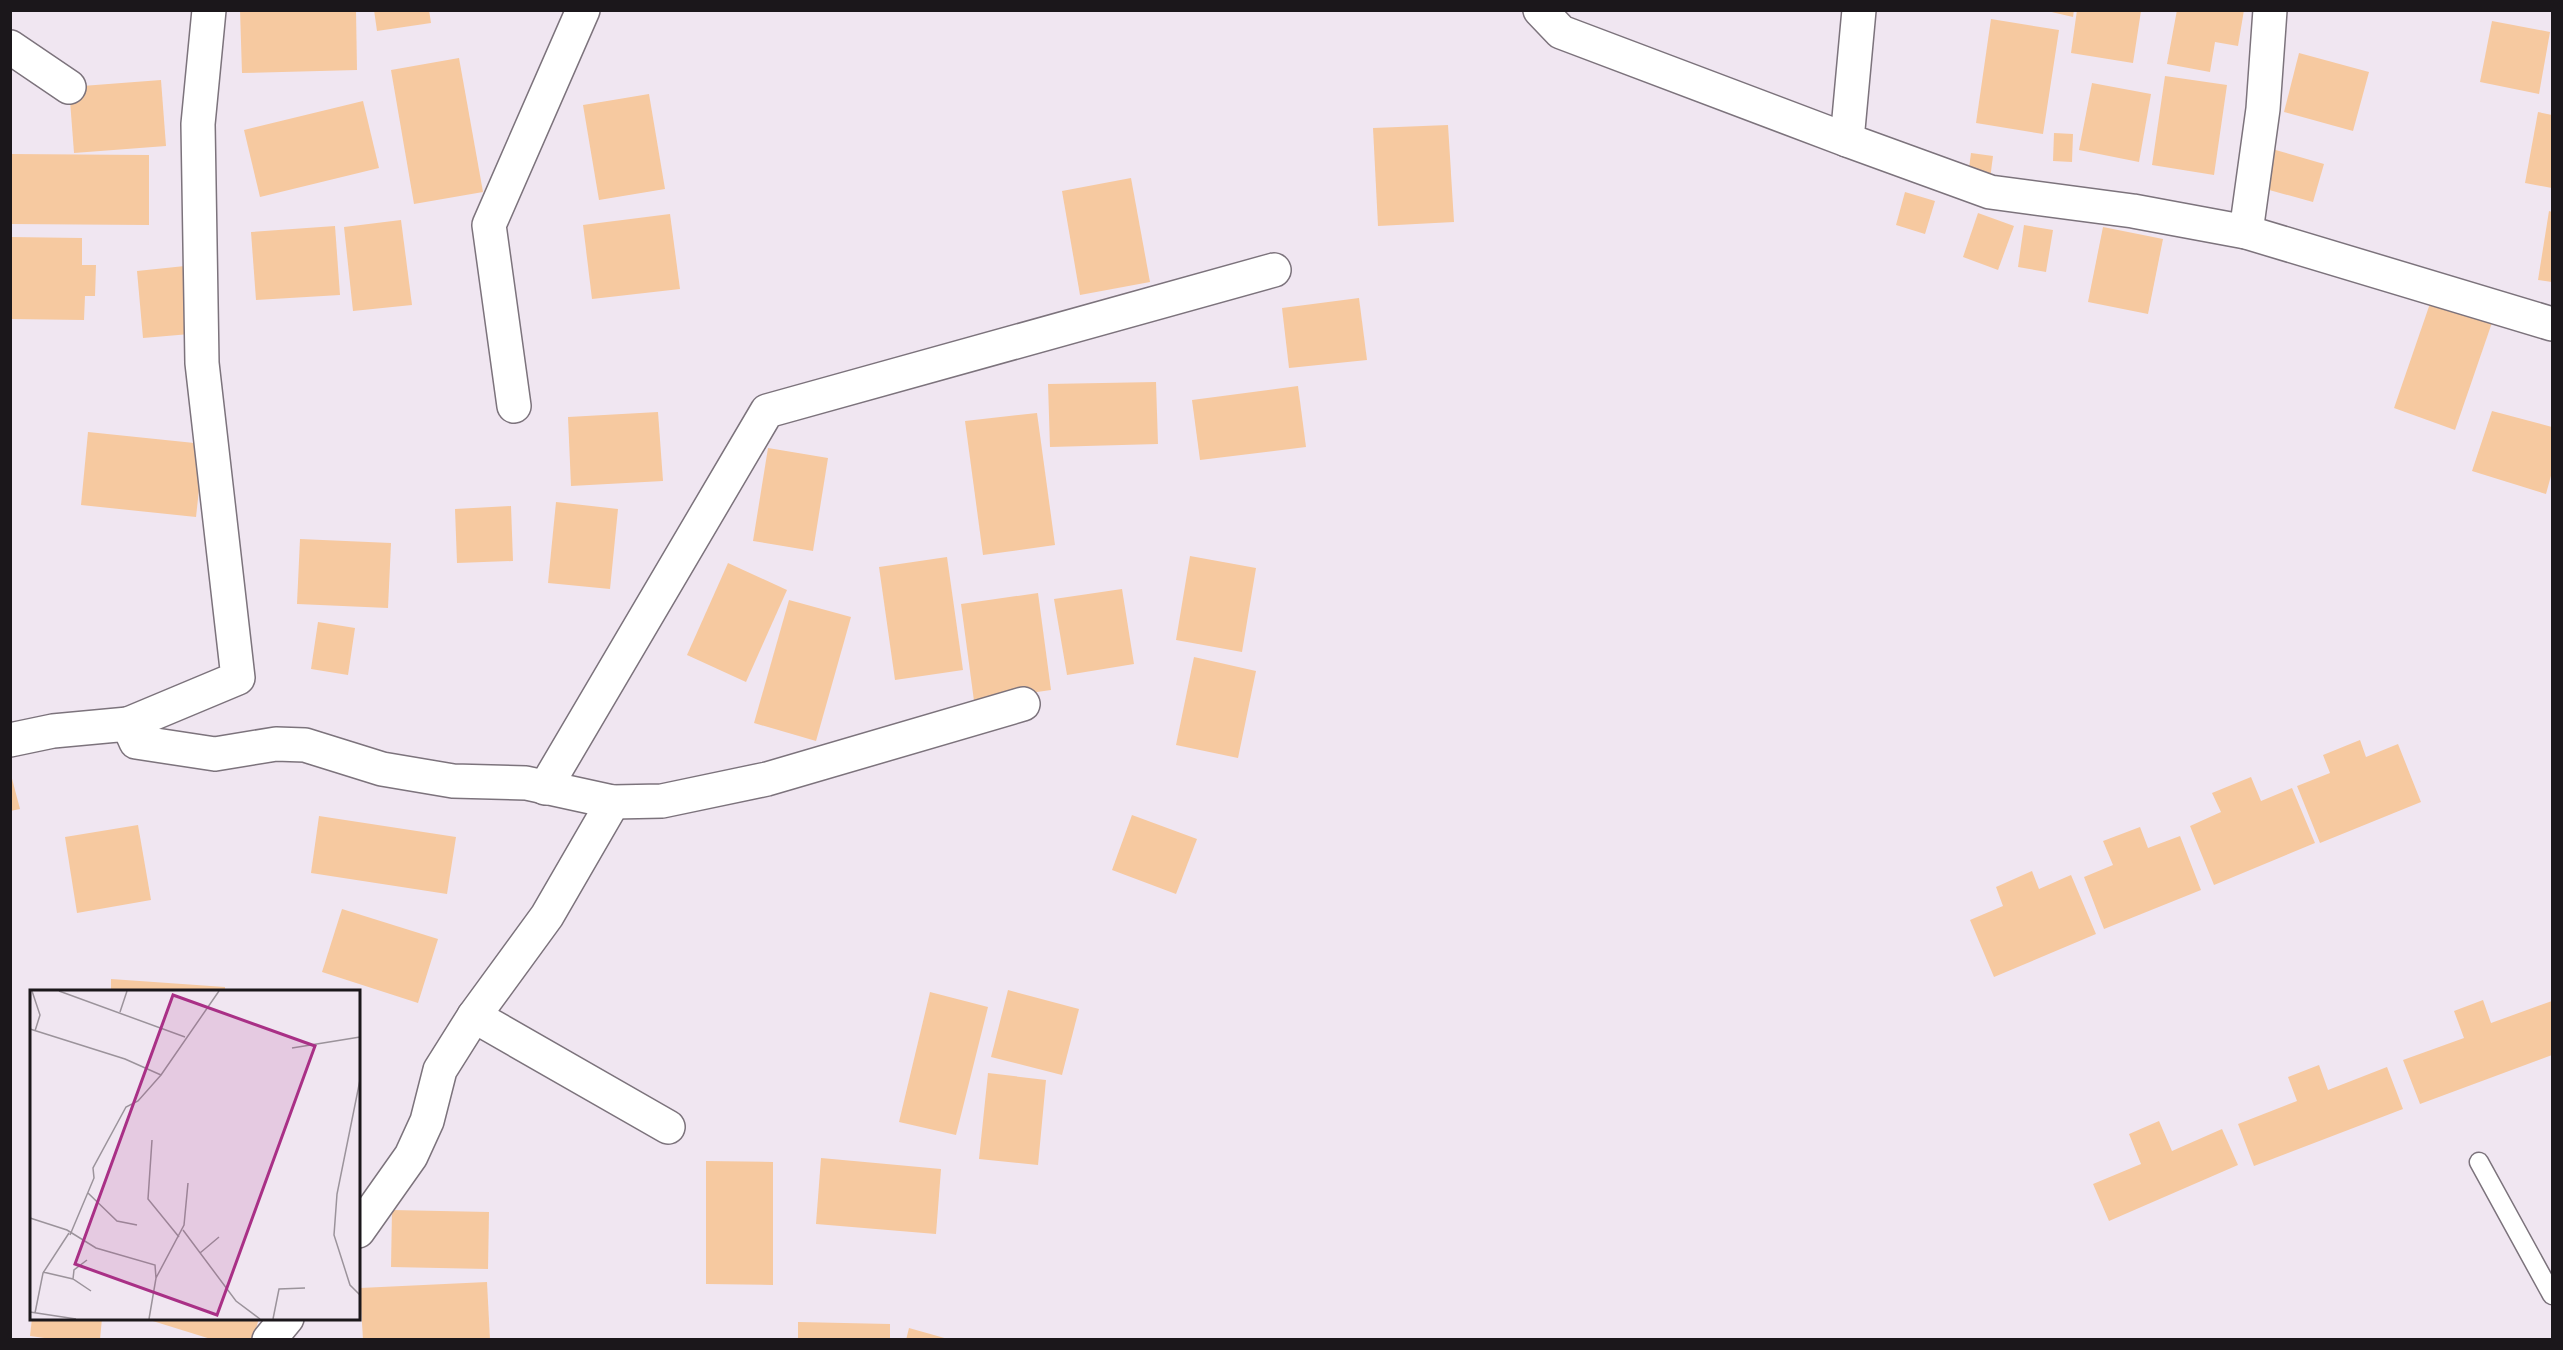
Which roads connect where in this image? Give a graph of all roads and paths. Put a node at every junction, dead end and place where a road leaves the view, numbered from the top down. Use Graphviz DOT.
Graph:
graph roads {
  1 [pos="209,10"];
  2 [pos="583,10"];
  3 [pos="1540,10"];
  4 [pos="1859,10"];
  5 [pos="2270,10"];
  6 [pos="10,47"];
  7 [pos="69,87"];
  8 [pos="1847,141"];
  9 [pos="2246,232"];
  10 [pos="1274,270"];
  11 [pos="2553,324"];
  12 [pos="514,406"];
  13 [pos="1023,704"];
  14 [pos="128,724"];
  15 [pos="10,740"];
  16 [pos="545,788"];
  17 [pos="613,802"];
  18 [pos="474,1016"];
  19 [pos="668,1127"];
  20 [pos="2479,1162"];
  21 [pos="360,1229"];
  22 [pos="2553,1295"];
  23 [pos="285,1320"];
  24 [pos="269,1340"];
  1 -- 14 [label="street"];
  2 -- 12 [label="street"];
  3 -- 8 [label="street"];
  4 -- 8 [label="street"];
  5 -- 9 [label="street"];
  6 -- 7 [label="street"];
  8 -- 9 [label="street"];
  9 -- 11 [label="street"];
  10 -- 16 [label="street"];
  13 -- 17 [label="street"];
  14 -- 15 [label="street"];
  14 -- 16 [label="street"];
  16 -- 17 [label="street"];
  17 -- 18 [label="street"];
  18 -- 19 [label="street"];
  18 -- 21 [label="street"];
  20 -- 22 [label="lane"];
  23 -- 24 [label="street"];
}
